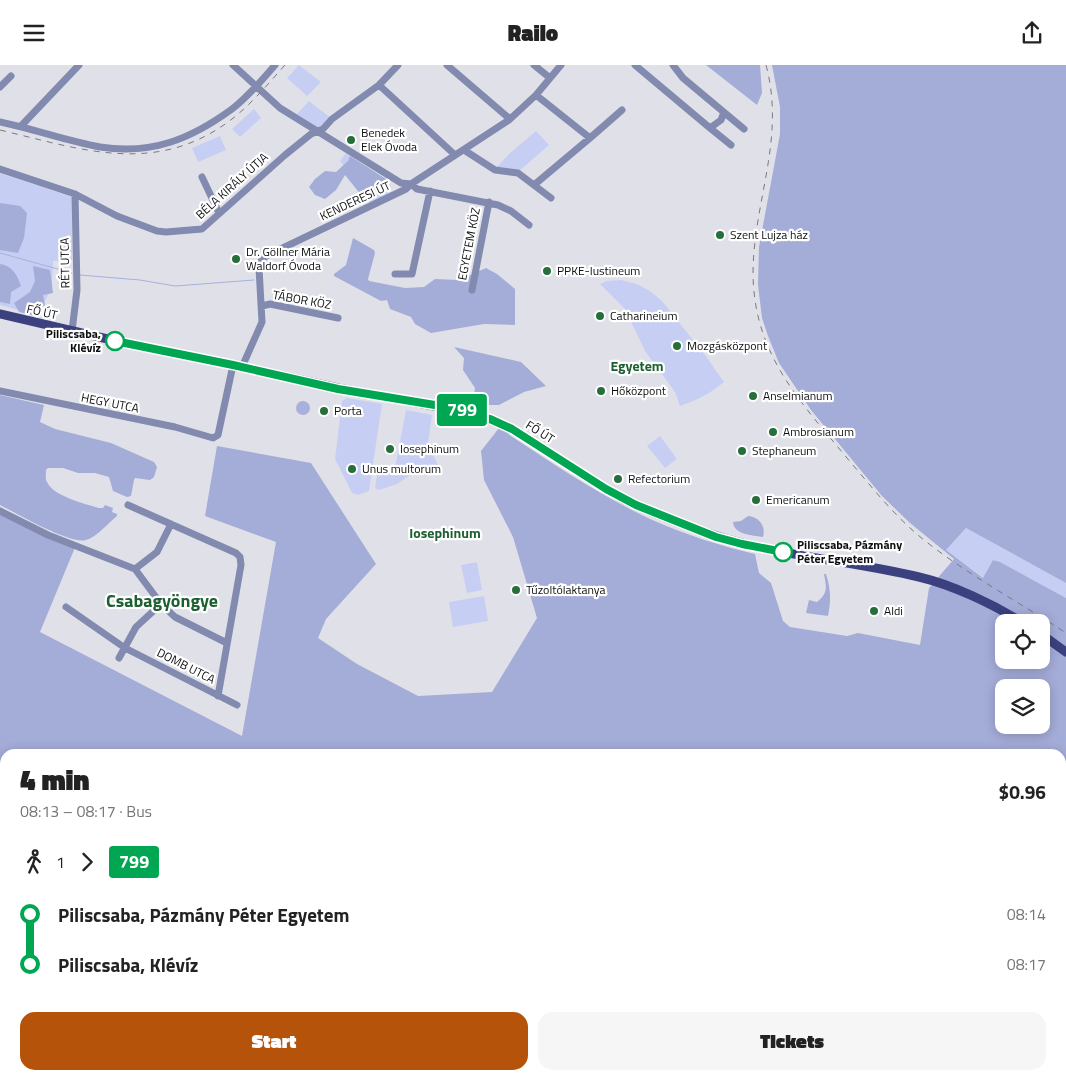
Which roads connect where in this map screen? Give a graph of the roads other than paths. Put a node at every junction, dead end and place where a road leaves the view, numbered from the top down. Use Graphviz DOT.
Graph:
graph roads {
  1 [pos="79,65"];
  2 [pos="233,65"];
  3 [pos="275,65"];
  4 [pos="398,65"];
  5 [pos="448,65"];
  6 [pos="534,65"];
  7 [pos="561,65"];
  8 [pos="634,65"];
  9 [pos="673,65"];
  10 [pos="11,76"];
  11 [pos="550,78"];
  12 [pos="379,85"];
  13 [pos="256,86"];
  14 [pos="0,87"];
  15 [pos="536,95"];
  16 [pos="622,110"];
  17 [pos="724,112"];
  18 [pos="510,119"];
  19 [pos="0,122"];
  20 [pos="21,126"];
  21 [pos="710,128"];
  22 [pos="744,129"];
  23 [pos="317,131"];
  24 [pos="590,138"];
  25 [pos="730,145"];
  26 [pos="464,150"];
  27 [pos="455,155"];
  28 [pos="0,169"];
  29 [pos="202,177"];
  30 [pos="401,183"];
  31 [pos="411,184"];
  32 [pos="534,185"];
  33 [pos="430,191"];
  34 [pos="75,194"];
  35 [pos="396,195"];
  36 [pos="551,198"];
  37 [pos="489,202"];
  38 [pos="219,213"];
  39 [pos="529,225"];
  40 [pos="395,274"];
  41 [pos="472,290"];
  42 [pos="262,306"];
  43 [pos="0,315"];
  44 [pos="338,318"];
  45 [pos="72,331"];
  46 [pos="238,366"];
  47 [pos="0,391"];
  48 [pos="216,437"];
  49 [pos="128,505"];
  50 [pos="0,511"];
  51 [pos="171,524"];
  52 [pos="135,569"];
  53 [pos="161,604"];
  54 [pos="66,607"];
  55 [pos="1006,614"];
  56 [pos="1050,641"];
  57 [pos="227,643"];
  58 [pos="125,648"];
  59 [pos="1066,652"];
  60 [pos="120,658"];
  61 [pos="218,696"];
  62 [pos="237,705"];
  1 -- 20 [label="street"];
  2 -- 13 [label="street"];
  3 -- 13 [label="street"];
  4 -- 12 [label="street, BÉLA KIRÁLY ÚTJA"];
  5 -- 18 [label="street"];
  6 -- 11 [label="street"];
  7 -- 11 [label="street, KENDERESI ÚT"];
  8 -- 21 [label="street"];
  9 -- 17 [label="street"];
  10 -- 14 [label="street"];
  11 -- 15 [label="street, KENDERESI ÚT"];
  12 -- 23 [label="street, BÉLA KIRÁLY ÚTJA"];
  12 -- 27 [label="street"];
  13 -- 20 [label="street"];
  13 -- 23 [label="street"];
  15 -- 18 [label="street, KENDERESI ÚT"];
  15 -- 24 [label="street"];
  16 -- 24 [label="street"];
  17 -- 21 [label="street"];
  17 -- 22 [label="street"];
  18 -- 26 [label="street, KENDERESI ÚT"];
  19 -- 20 [label="street"];
  21 -- 25 [label="street"];
  23 -- 30 [label="street"];
  23 -- 38 [label="street, BÉLA KIRÁLY ÚTJA"];
  24 -- 32 [label="street"];
  26 -- 27 [label="street, KENDERESI ÚT"];
  26 -- 32 [label="street"];
  27 -- 31 [label="street, KENDERESI ÚT"];
  28 -- 34 [label="street, BÉLA KIRÁLY ÚTJA"];
  29 -- 38 [label="street"];
  30 -- 31 [label="street"];
  30 -- 35 [label="street"];
  31 -- 33 [label="street"];
  31 -- 35 [label="street, KENDERESI ÚT"];
  32 -- 36 [label="street"];
  33 -- 37 [label="street"];
  33 -- 40 [label="street"];
  34 -- 38 [label="street, BÉLA KIRÁLY ÚTJA"];
  34 -- 45 [label="street, RÉT UTCA"];
  35 -- 42 [label="street, KENDERESI ÚT"];
  37 -- 39 [label="street"];
  37 -- 41 [label="street, EGYETEM KÖZ"];
  42 -- 44 [label="street, TÁBOR KÖZ"];
  42 -- 46 [label="street, KENDERESI ÚT"];
  43 -- 45 [label="main road, FŐ ÚT"];
  45 -- 46 [label="main road, FŐ ÚT"];
  46 -- 48 [label="street, KENDERESI ÚT"];
  46 -- 55 [label="main road, FŐ ÚT"];
  47 -- 48 [label="street, HEGY UTCA"];
  49 -- 51 [label="street"];
  50 -- 52 [label="street"];
  51 -- 52 [label="street"];
  51 -- 57 [label="street"];
  52 -- 53 [label="street"];
  53 -- 57 [label="street"];
  53 -- 58 [label="street"];
  54 -- 58 [label="street, DOMB UTCA"];
  56 -- 59 [label="main road"];
  57 -- 61 [label="street"];
  58 -- 60 [label="street"];
  58 -- 61 [label="street, DOMB UTCA"];
  61 -- 62 [label="street, DOMB UTCA"];
}
